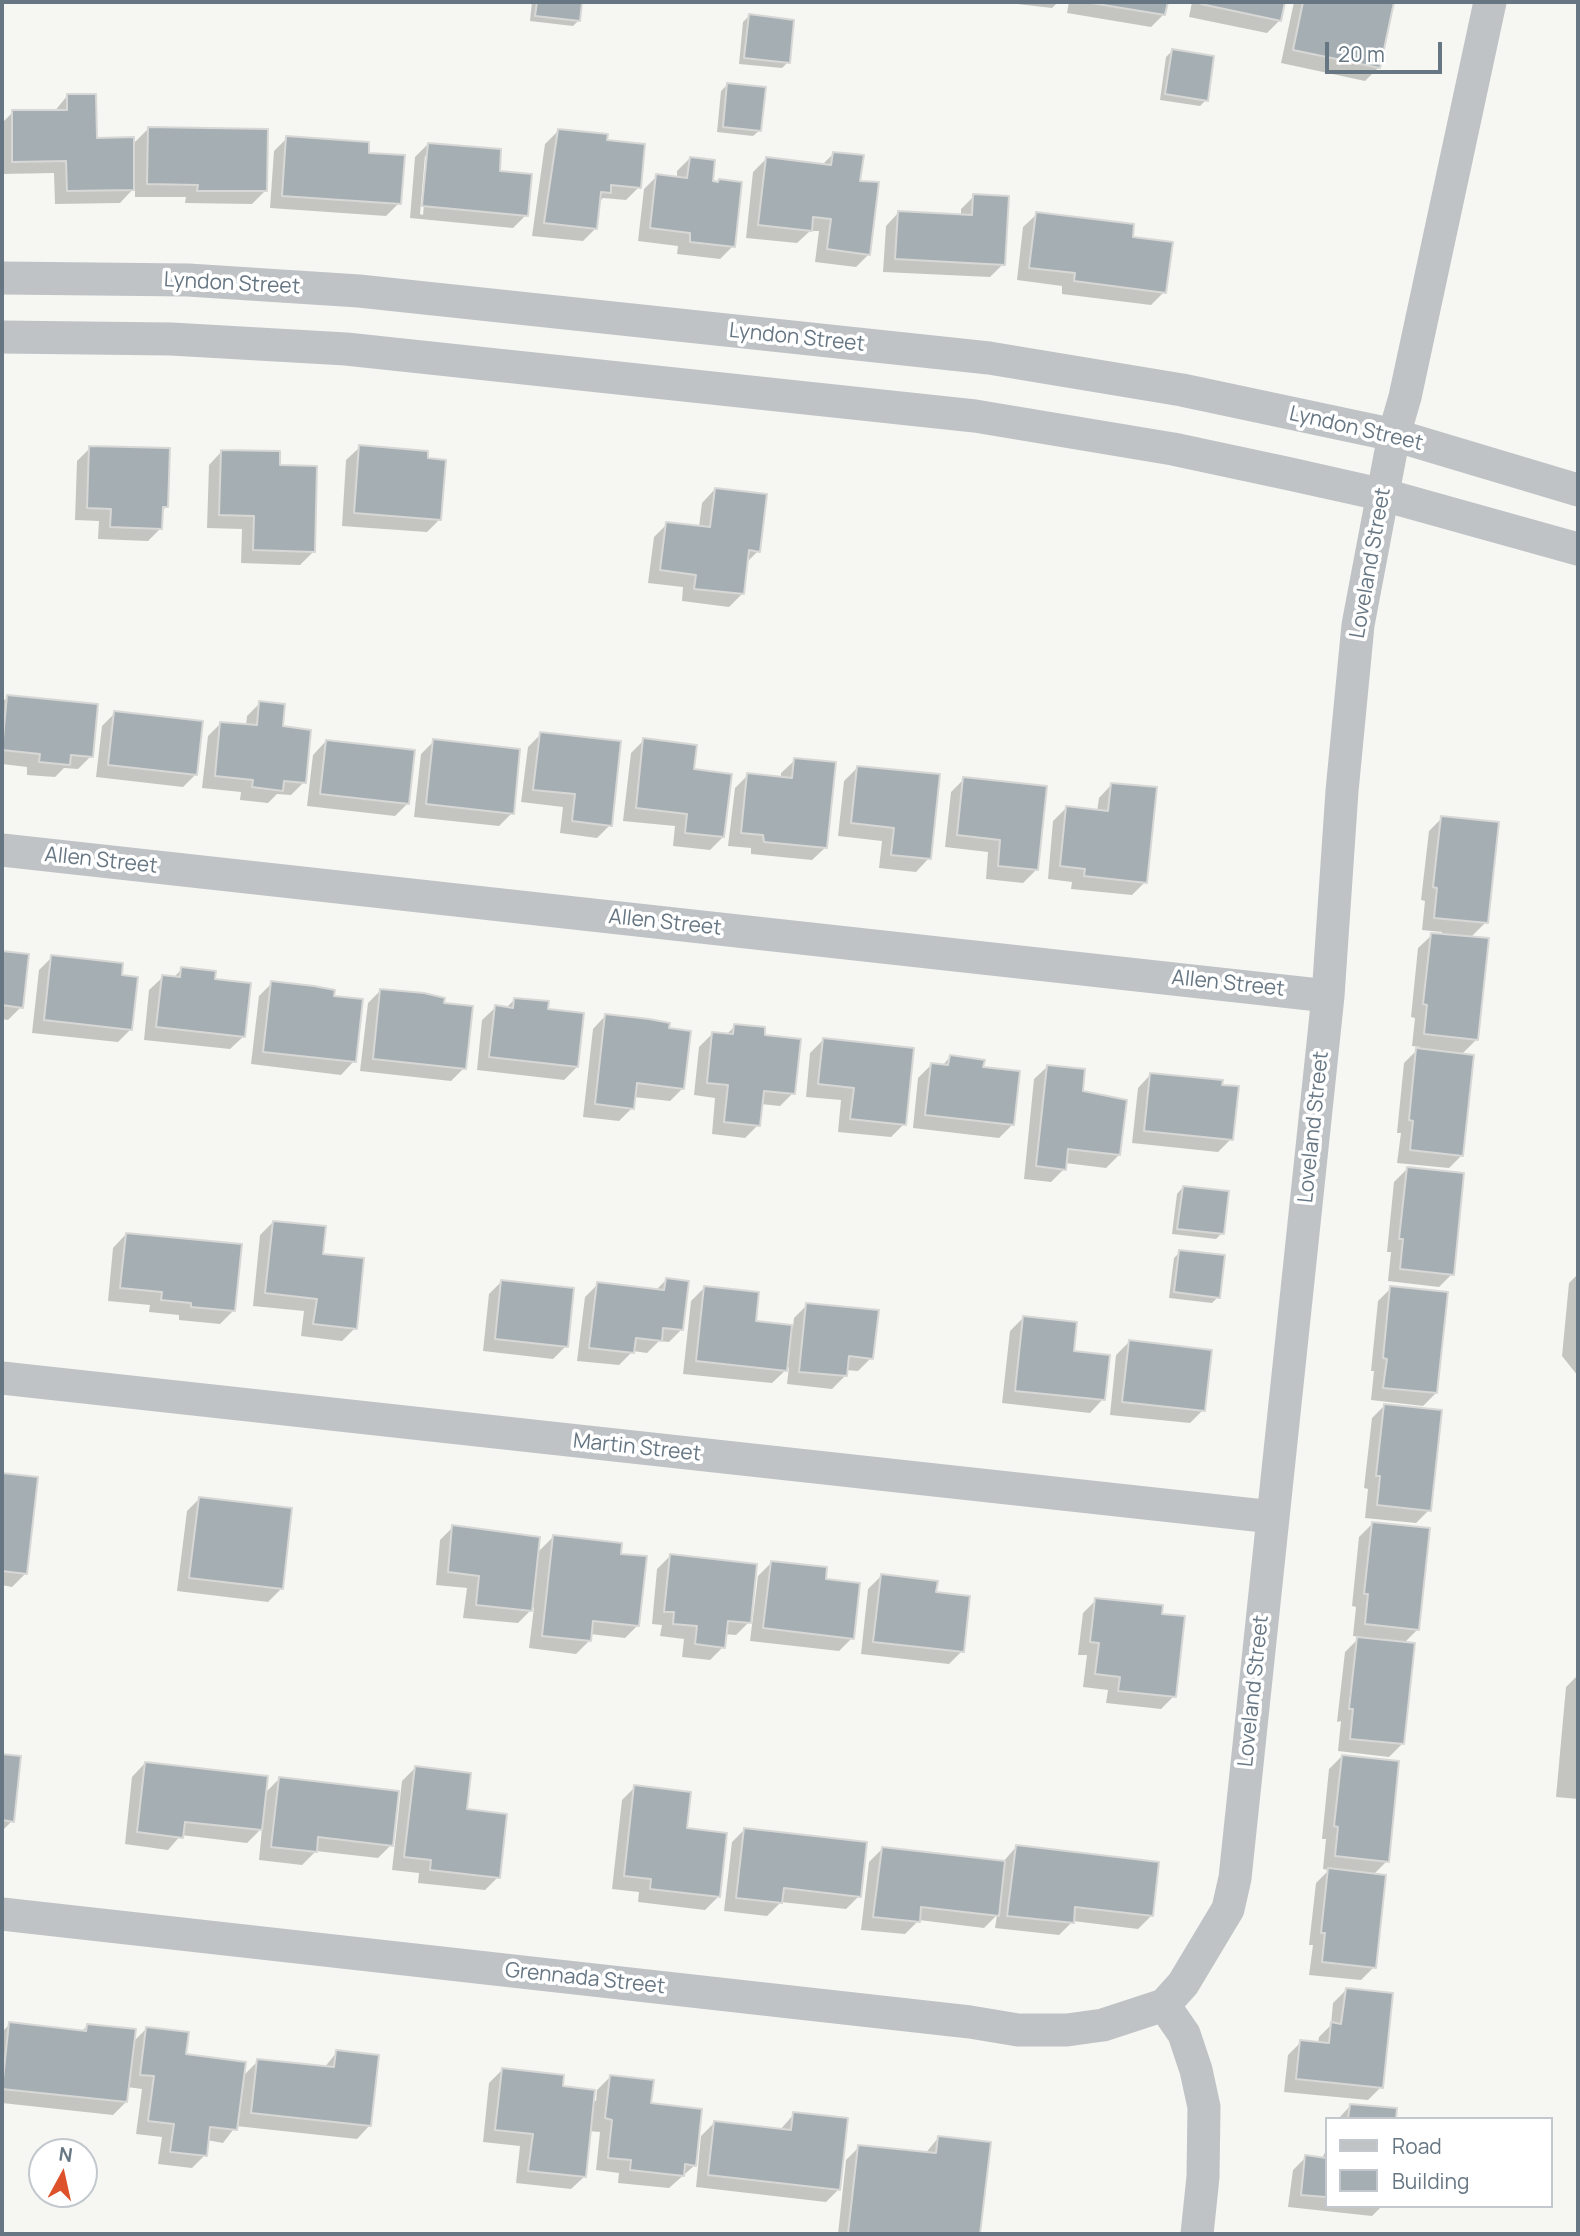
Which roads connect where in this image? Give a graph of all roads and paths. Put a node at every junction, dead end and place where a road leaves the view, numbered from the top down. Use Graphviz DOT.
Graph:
graph roads {
  1 [pos="1490,2"];
  2 [pos="2,278"];
  3 [pos="2,337"];
  4 [pos="1394,435"];
  5 [pos="1578,490"];
  6 [pos="1384,495"];
  7 [pos="1578,549"];
  8 [pos="2,850"];
  9 [pos="1328,996"];
  10 [pos="2,1378"];
  11 [pos="1273,1517"];
  12 [pos="2,1914"];
  13 [pos="1164,2005"];
  14 [pos="1197,2234"];
  1 -- 4 [label="street, Loveland Street"];
  2 -- 4 [label="street, Lyndon Street"];
  3 -- 6 [label="street"];
  4 -- 5 [label="street, Lyndon Street"];
  4 -- 6 [label="street, Loveland Street"];
  6 -- 7 [label="street"];
  6 -- 9 [label="street, Loveland Street"];
  8 -- 9 [label="street, Allen Street"];
  9 -- 11 [label="street, Loveland Street"];
  10 -- 11 [label="street, Martin Street"];
  11 -- 13 [label="street, Loveland Street"];
  12 -- 13 [label="street, Grennada Street"];
  13 -- 14 [label="street"];
}
